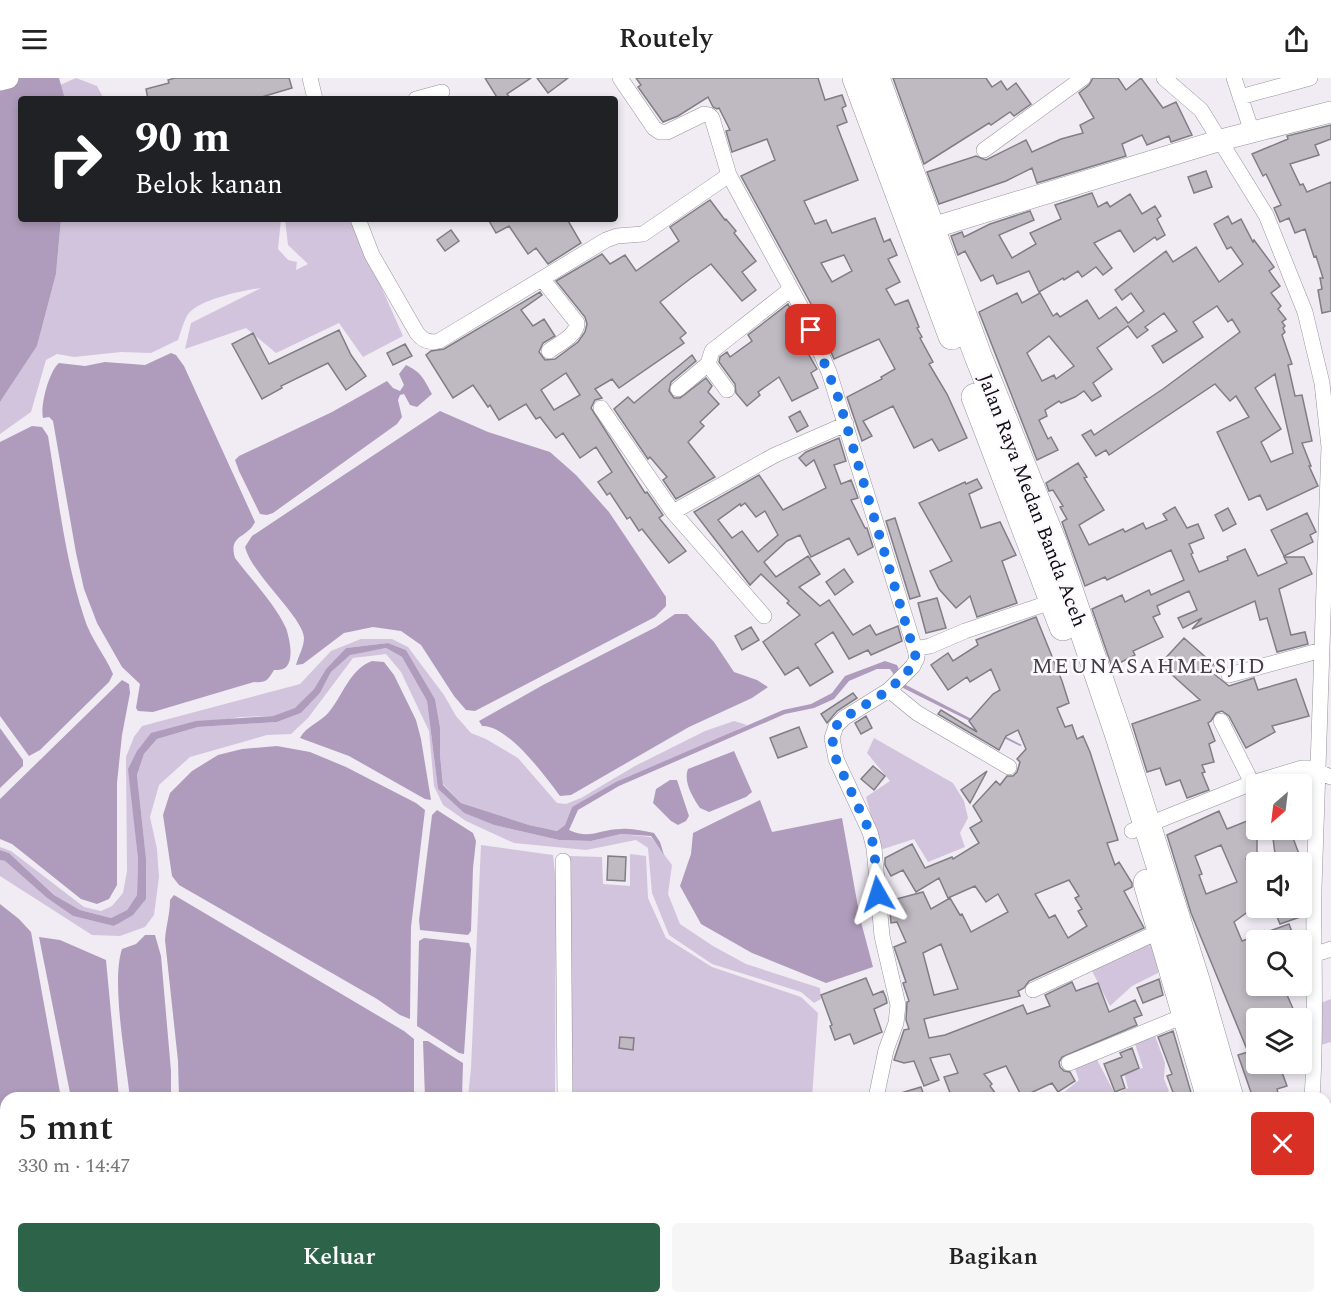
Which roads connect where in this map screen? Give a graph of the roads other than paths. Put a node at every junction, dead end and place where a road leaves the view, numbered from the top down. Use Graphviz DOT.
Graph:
graph roads {
  1 [pos="8,78"];
  2 [pos="309,78"];
  3 [pos="620,78"];
  4 [pos="856,78"];
  5 [pos="876,78"];
  6 [pos="1083,78"];
  7 [pos="1164,78"];
  8 [pos="1233,78"];
  9 [pos="1310,78"];
  10 [pos="0,80"];
  11 [pos="442,92"];
  12 [pos="314,96"];
  13 [pos="427,96"];
  14 [pos="1240,97"];
  15 [pos="1331,112"];
  16 [pos="1252,132"];
  17 [pos="1221,140"];
  18 [pos="984,150"];
  19 [pos="729,176"];
  20 [pos="359,222"];
  21 [pos="922,230"];
  22 [pos="543,280"];
  23 [pos="792,289"];
  24 [pos="549,351"];
  25 [pos="708,364"];
  26 [pos="678,389"];
  27 [pos="727,390"];
  28 [pos="601,408"];
  29 [pos="846,424"];
  30 [pos="1329,428"];
  31 [pos="673,512"];
  32 [pos="1328,547"];
  33 [pos="1062,598"];
  34 [pos="1327,613"];
  35 [pos="764,616"];
  36 [pos="915,649"];
  37 [pos="1322,650"];
  38 [pos="1229,675"];
  39 [pos="897,682"];
  40 [pos="1221,721"];
  41 [pos="1009,767"];
  42 [pos="1248,774"];
  43 [pos="1282,774"];
  44 [pos="1325,774"];
  45 [pos="1246,785"];
  46 [pos="1140,828"];
  47 [pos="1323,838"];
  48 [pos="563,861"];
  49 [pos="1160,931"];
  50 [pos="1331,949"];
  51 [pos="1313,956"];
  52 [pos="1033,990"];
  53 [pos="1186,1015"];
  54 [pos="1331,1046"];
  55 [pos="1316,1051"];
  56 [pos="1069,1063"];
  57 [pos="565,1092"];
  58 [pos="877,1092"];
  59 [pos="1208,1092"];
  60 [pos="1228,1092"];
  61 [pos="1313,1092"];
  1 -- 10 [label="street"];
  2 -- 12 [label="street"];
  3 -- 19 [label="street"];
  4 -- 21 [label="highway, Jalan Raya Medan Banda Aceh"];
  5 -- 21 [label="highway, Jalan Raya Medan Banda Aceh"];
  6 -- 18 [label="street"];
  7 -- 17 [label="street"];
  8 -- 14 [label="street"];
  9 -- 14 [label="street"];
  11 -- 13 [label="street"];
  14 -- 16 [label="street"];
  15 -- 16 [label="street"];
  16 -- 17 [label="street"];
  17 -- 21 [label="street"];
  17 -- 30 [label="street"];
  19 -- 22 [label="street"];
  19 -- 23 [label="street"];
  20 -- 22 [label="street"];
  21 -- 33 [label="highway, Jalan Raya Medan Banda Aceh"];
  22 -- 24 [label="street"];
  23 -- 25 [label="street"];
  23 -- 29 [label="street"];
  25 -- 26 [label="street"];
  25 -- 27 [label="street"];
  28 -- 31 [label="street"];
  29 -- 31 [label="street"];
  29 -- 36 [label="street"];
  30 -- 32 [label="street"];
  31 -- 35 [label="street"];
  32 -- 34 [label="street"];
  33 -- 36 [label="street"];
  33 -- 46 [label="highway, Jalan Raya Medan Banda Aceh"];
  34 -- 37 [label="street"];
  36 -- 39 [label="street"];
  37 -- 38 [label="street"];
  37 -- 44 [label="street"];
  39 -- 41 [label="street"];
  39 -- 58 [label="street"];
  40 -- 42 [label="street"];
  43 -- 44 [label="street"];
  44 -- 47 [label="street"];
  45 -- 46 [label="street"];
  46 -- 49 [label="highway, Jalan Raya Medan Banda Aceh"];
  46 -- 60 [label="highway, Jalan Raya Medan Banda Aceh"];
  47 -- 51 [label="street"];
  48 -- 57 [label="street"];
  49 -- 52 [label="street"];
  49 -- 53 [label="highway, Jalan Raya Medan Banda Aceh"];
  50 -- 51 [label="street"];
  51 -- 55 [label="street"];
  53 -- 56 [label="street"];
  53 -- 59 [label="highway, Jalan Raya Medan Banda Aceh"];
  54 -- 55 [label="street"];
  55 -- 61 [label="street"];
}
